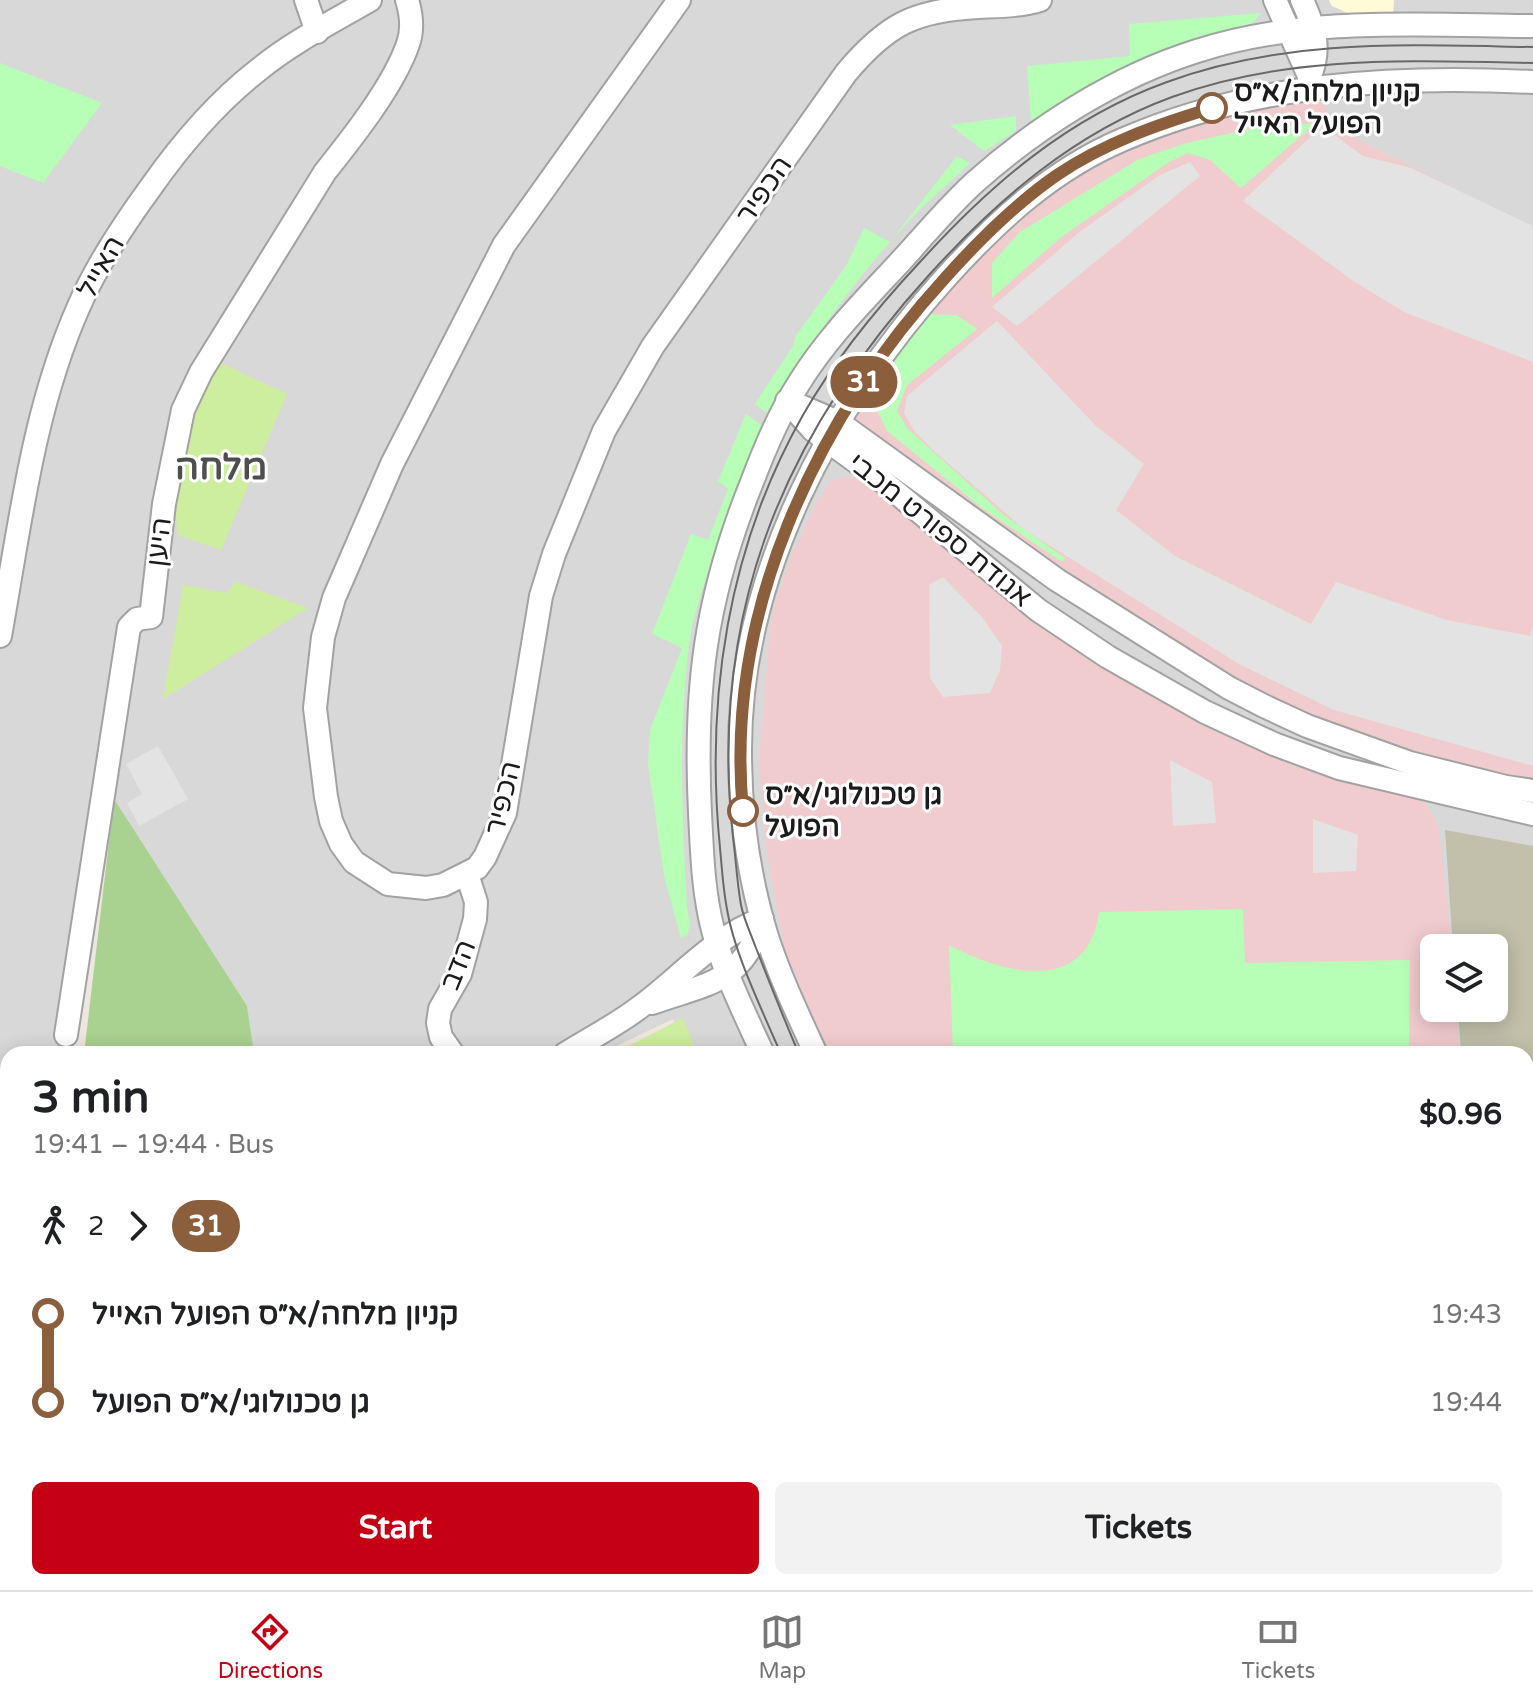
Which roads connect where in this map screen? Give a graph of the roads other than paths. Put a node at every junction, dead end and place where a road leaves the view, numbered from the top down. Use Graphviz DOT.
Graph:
graph roads {
  1 [pos="306,0"];
  2 [pos="370,0"];
  3 [pos="407,0"];
  4 [pos="679,0"];
  5 [pos="1040,0"];
  6 [pos="1275,0"];
  7 [pos="1302,0"];
  8 [pos="1533,26"];
  9 [pos="1314,27"];
  10 [pos="1287,30"];
  11 [pos="317,32"];
  12 [pos="1311,82"];
  13 [pos="1533,82"];
  14 [pos="787,401"];
  15 [pos="833,431"];
  16 [pos="0,636"];
  17 [pos="1533,791"];
  18 [pos="1533,814"];
  19 [pos="467,874"];
  20 [pos="762,919"];
  21 [pos="717,943"];
  22 [pos="728,975"];
  23 [pos="640,1008"];
  24 [pos="66,1035"];
  25 [pos="447,1046"];
  26 [pos="578,1046"];
  27 [pos="759,1046"];
  28 [pos="812,1046"];
  1 -- 11 [label="street"];
  2 -- 11 [label="street, האייל"];
  3 -- 24 [label="street, היען"];
  4 -- 19 [label="street"];
  5 -- 19 [label="street, הכפיר"];
  6 -- 10 [label="street"];
  7 -- 9 [label="street"];
  8 -- 9 [label="street"];
  9 -- 10 [label="street"];
  9 -- 12 [label="street"];
  10 -- 12 [label="street"];
  10 -- 14 [label="street"];
  11 -- 16 [label="street, האייל"];
  12 -- 13 [label="street"];
  12 -- 15 [label="street"];
  14 -- 15 [label="street, אגודת ספורט מכבי"];
  14 -- 21 [label="street"];
  15 -- 17 [label="street, אגודת ספורט מכבי"];
  15 -- 18 [label="street, אגודת ספורט מכבי"];
  15 -- 20 [label="street"];
  19 -- 25 [label="street, הדב"];
  20 -- 21 [label="street"];
  20 -- 22 [label="street"];
  20 -- 28 [label="street"];
  21 -- 22 [label="street"];
  21 -- 23 [label="street"];
  22 -- 23 [label="street"];
  22 -- 27 [label="street"];
  23 -- 26 [label="street"];
}
